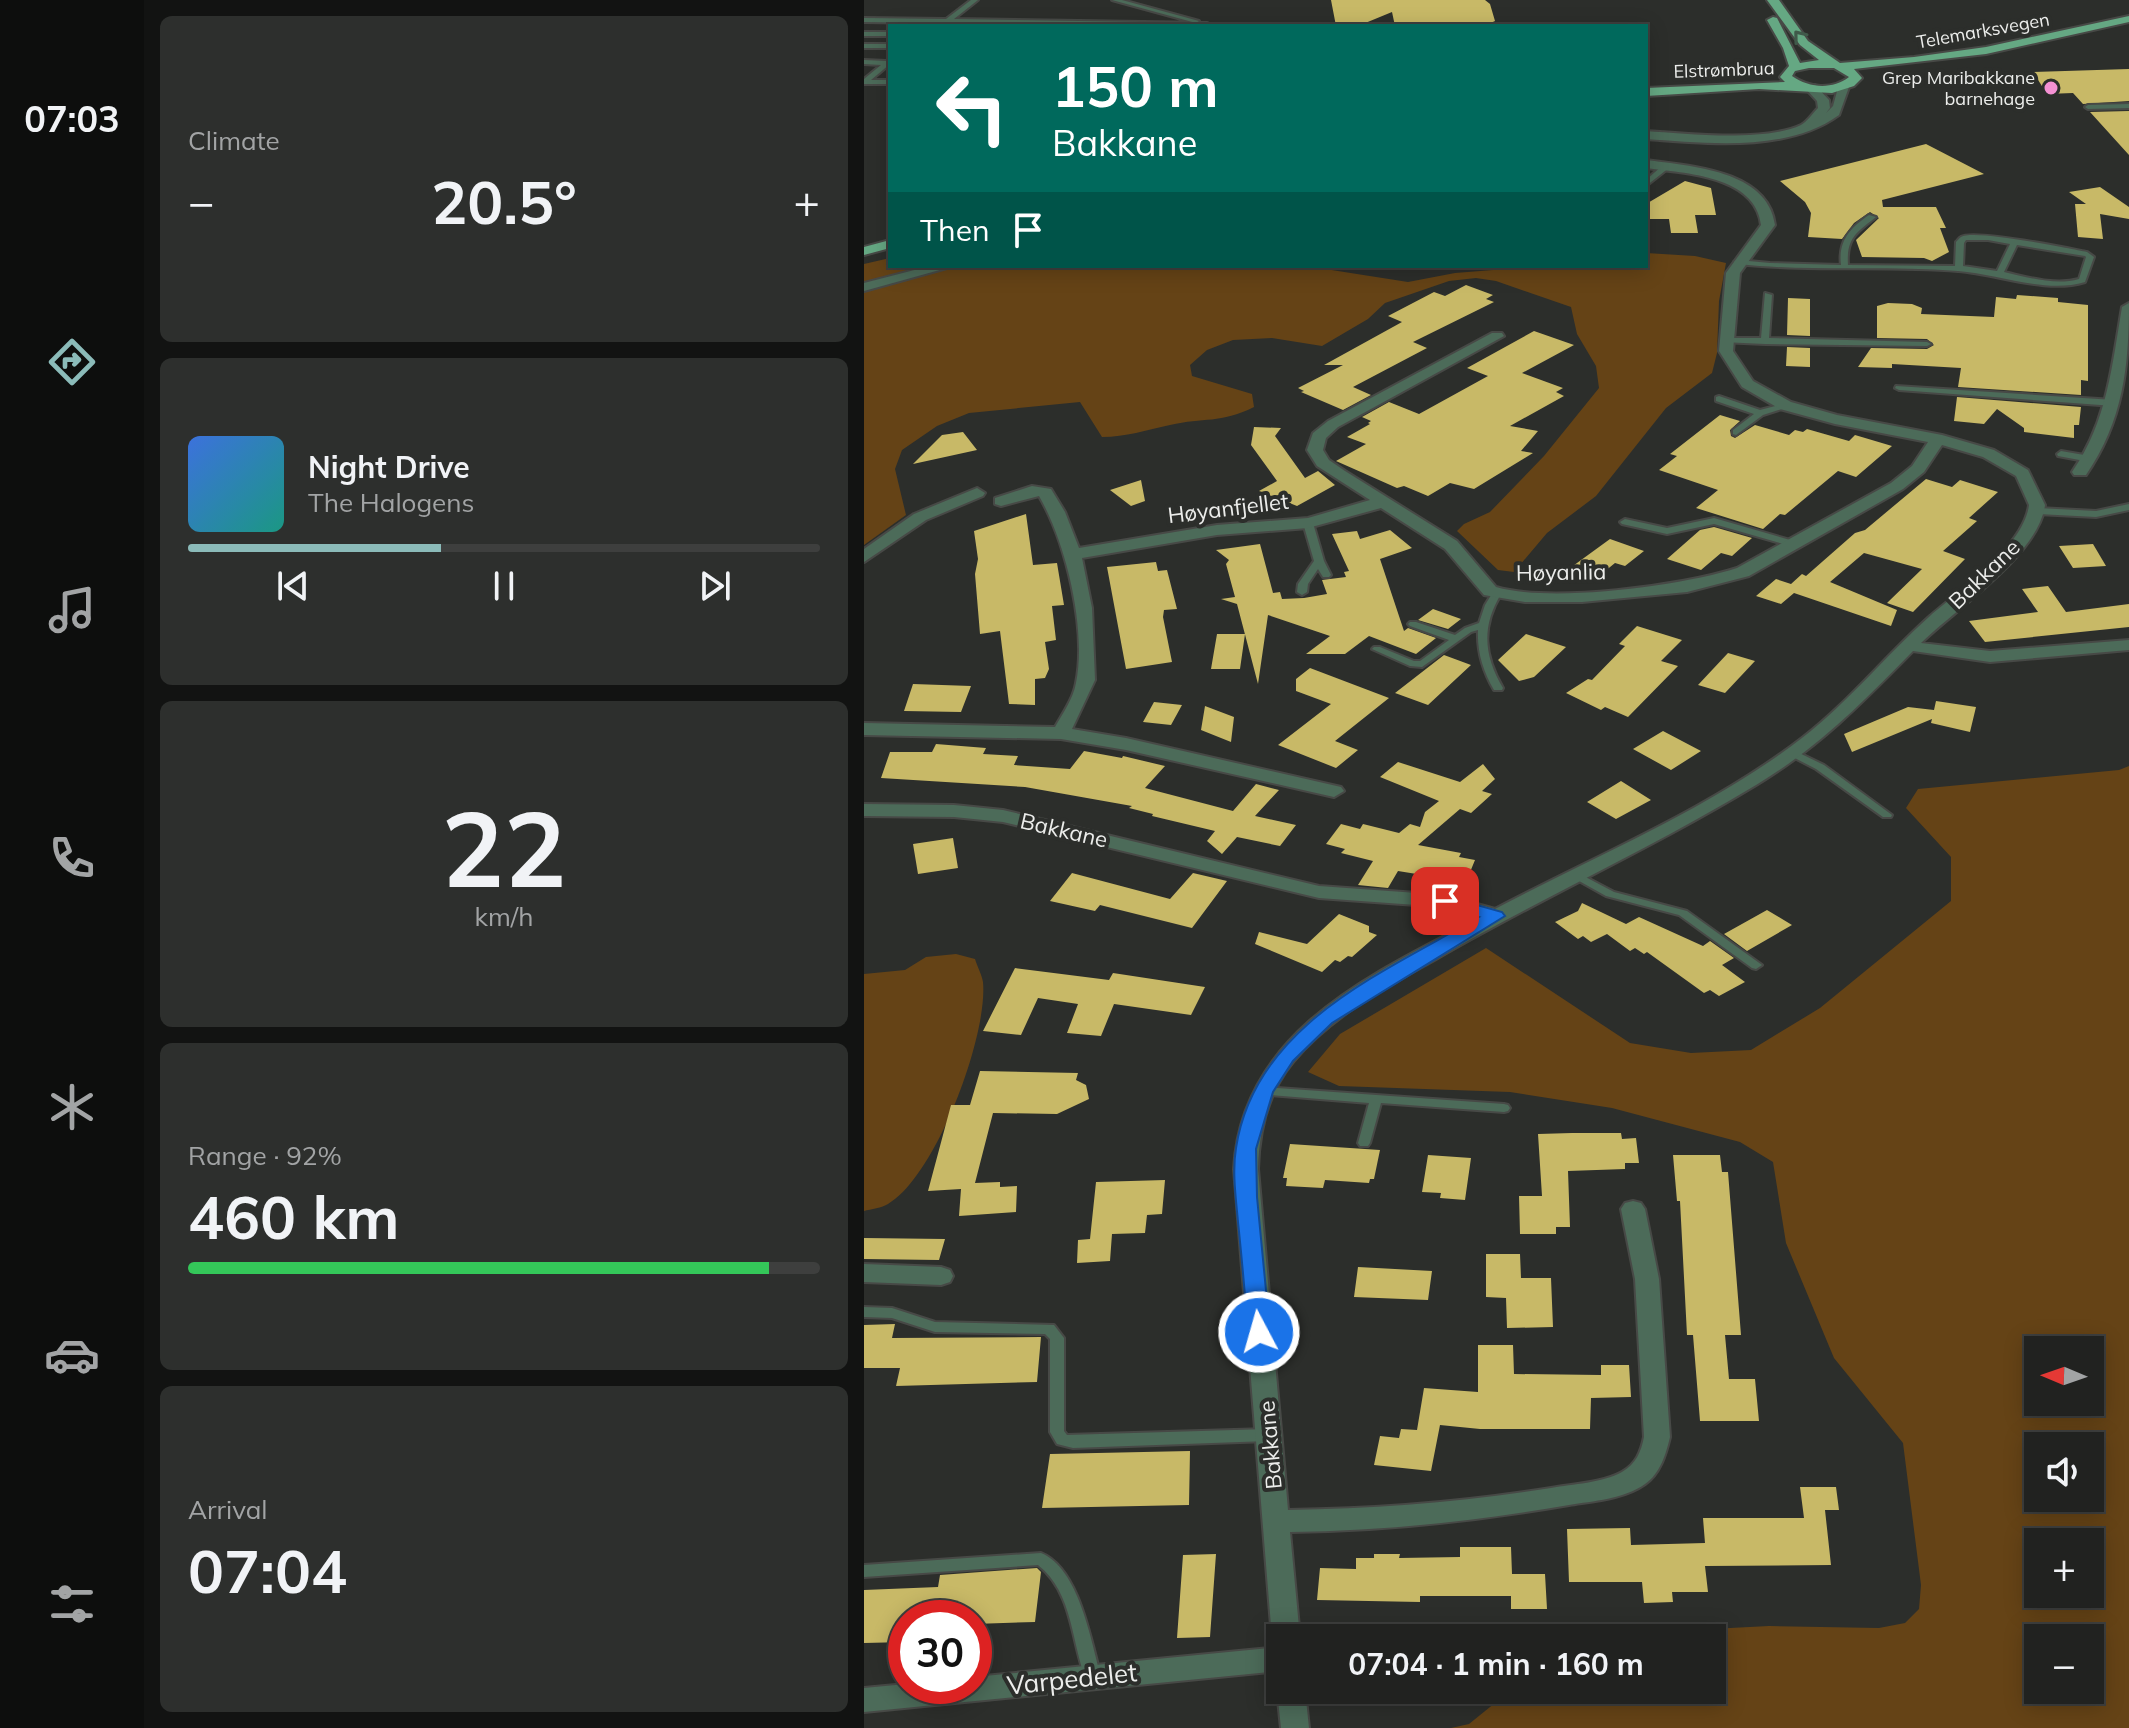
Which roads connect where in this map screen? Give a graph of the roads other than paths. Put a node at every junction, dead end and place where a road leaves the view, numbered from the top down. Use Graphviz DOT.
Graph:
graph roads {
  1 [pos="975,0"];
  2 [pos="1115,0"];
  3 [pos="1762,0"];
  4 [pos="1773,0"];
  5 [pos="2129,19"];
  6 [pos="864,20"];
  7 [pos="949,20"];
  8 [pos="944,24"];
  9 [pos="1122,24"];
  10 [pos="1202,24"];
  11 [pos="2129,28"];
  12 [pos="864,34"];
  13 [pos="888,34"];
  14 [pos="864,46"];
  15 [pos="888,46"];
  16 [pos="864,62"];
  17 [pos="888,62"];
  18 [pos="888,63"];
  19 [pos="1837,65"];
  20 [pos="1791,69"];
  21 [pos="864,82"];
  22 [pos="888,82"];
  23 [pos="1849,84"];
  24 [pos="1807,87"];
  25 [pos="1648,89"];
  26 [pos="1648,89"];
  27 [pos="2129,106"];
  28 [pos="2088,107"];
  29 [pos="1810,124"];
  30 [pos="1648,135"];
  31 [pos="1656,166"];
  32 [pos="1872,217"];
  33 [pos="2014,242"];
  34 [pos="888,245"];
  35 [pos="864,251"];
  36 [pos="1738,262"];
  37 [pos="939,268"];
  38 [pos="1845,268"];
  39 [pos="1959,268"];
  40 [pos="1999,274"];
  41 [pos="864,287"];
  42 [pos="1768,295"];
  43 [pos="2129,307"];
  44 [pos="1497,336"];
  45 [pos="1725,340"];
  46 [pos="1765,342"];
  47 [pos="1927,344"];
  48 [pos="1899,388"];
  49 [pos="1719,399"];
  50 [pos="2114,403"];
  51 [pos="1787,406"];
  52 [pos="1760,413"];
  53 [pos="1736,432"];
  54 [pos="1938,439"];
  55 [pos="2061,454"];
  56 [pos="2090,459"];
  57 [pos="2080,472"];
  58 [pos="977,493"];
  59 [pos="1001,501"];
  60 [pos="1384,501"];
  61 [pos="2129,507"];
  62 [pos="2038,511"];
  63 [pos="1625,522"];
  64 [pos="1308,523"];
  65 [pos="1794,544"];
  66 [pos="1075,554"];
  67 [pos="864,557"];
  68 [pos="1319,561"];
  69 [pos="1326,575"];
  70 [pos="1302,592"];
  71 [pos="1496,594"];
  72 [pos="1413,624"];
  73 [pos="1482,625"];
  74 [pos="1456,639"];
  75 [pos="1908,645"];
  76 [pos="2129,645"];
  77 [pos="1377,649"];
  78 [pos="1498,688"];
  79 [pos="864,729"];
  80 [pos="1061,733"];
  81 [pos="1793,753"];
  82 [pos="1334,791"];
  83 [pos="864,810"];
  84 [pos="1887,815"];
  85 [pos="1576,875"];
  86 [pos="1495,916"];
  87 [pos="1756,965"];
  88 [pos="1263,1091"];
  89 [pos="1376,1099"];
  90 [pos="1504,1108"];
  91 [pos="1364,1143"];
  92 [pos="1633,1209"];
  93 [pos="864,1273"];
  94 [pos="941,1276"];
  95 [pos="864,1312"];
  96 [pos="1269,1435"];
  97 [pos="1277,1521"];
  98 [pos="864,1571"];
  99 [pos="1285,1624"];
  100 [pos="1266,1660"];
  101 [pos="1093,1677"];
  102 [pos="864,1700"];
  103 [pos="1292,1704"];
  104 [pos="1295,1728"];
  1 -- 7 [label="lane"];
  2 -- 10 [label="lane"];
  3 -- 20 [label="main road"];
  19 -- 4 [label="main road, one-way"];
  5 -- 19 [label="main road, Telemarksvegen"];
  6 -- 7 [label="lane"];
  7 -- 8 [label="lane"];
  7 -- 9 [label="lane"];
  11 -- 23 [label="main road, Telemarksvegen"];
  12 -- 13 [label="lane"];
  14 -- 15 [label="lane"];
  16 -- 17 [label="lane"];
  18 -- 21 [label="lane"];
  19 -- 20 [label="main road, Telemarksvegen"];
  19 -- 23 [label="main road"];
  20 -- 24 [label="main road"];
  20 -- 25 [label="main road, Elstrømbrua"];
  21 -- 22 [label="lane"];
  23 -- 24 [label="main road, Telemarksvegen"];
  23 -- 29 [label="street"];
  24 -- 26 [label="main road, Elstrømbrua"];
  24 -- 29 [label="street"];
  27 -- 28 [label="lane"];
  29 -- 30 [label="street"];
  31 -- 36 [label="street"];
  32 -- 38 [label="lane"];
  33 -- 39 [label="lane"];
  33 -- 40 [label="lane"];
  33 -- 40 [label="lane"];
  34 -- 35 [label="main road"];
  36 -- 38 [label="lane"];
  36 -- 45 [label="street"];
  37 -- 41 [label="street"];
  38 -- 39 [label="lane"];
  39 -- 40 [label="lane"];
  42 -- 46 [label="lane"];
  43 -- 50 [label="street"];
  44 -- 60 [label="street, Høyanlia"];
  45 -- 46 [label="lane"];
  45 -- 51 [label="street"];
  46 -- 47 [label="lane"];
  48 -- 50 [label="lane"];
  49 -- 52 [label="lane"];
  50 -- 56 [label="street"];
  51 -- 52 [label="lane"];
  51 -- 54 [label="street"];
  52 -- 53 [label="lane"];
  54 -- 62 [label="street"];
  54 -- 65 [label="street, Høyanlia"];
  55 -- 56 [label="lane"];
  56 -- 57 [label="street"];
  58 -- 67 [label="street"];
  59 -- 66 [label="street"];
  60 -- 64 [label="street, Høyanfjellet"];
  60 -- 71 [label="street, Høyanlia"];
  61 -- 62 [label="lane"];
  62 -- 75 [label="street, Bakkane"];
  63 -- 65 [label="lane"];
  64 -- 66 [label="street, Høyanfjellet"];
  64 -- 68 [label="lane"];
  65 -- 71 [label="street, Høyanlia"];
  66 -- 80 [label="street"];
  68 -- 69 [label="lane"];
  68 -- 70 [label="lane"];
  71 -- 73 [label="lane"];
  72 -- 74 [label="lane"];
  73 -- 74 [label="lane"];
  73 -- 78 [label="lane"];
  74 -- 77 [label="lane"];
  75 -- 76 [label="street"];
  75 -- 81 [label="street, Bakkane"];
  79 -- 80 [label="street"];
  80 -- 82 [label="street"];
  81 -- 84 [label="lane"];
  81 -- 85 [label="street, Bakkane"];
  83 -- 86 [label="street, Bakkane"];
  85 -- 86 [label="street, Bakkane"];
  85 -- 87 [label="lane"];
  86 -- 88 [label="street, Bakkane"];
  88 -- 89 [label="lane"];
  88 -- 96 [label="street, Bakkane"];
  89 -- 90 [label="lane"];
  89 -- 91 [label="lane"];
  92 -- 97 [label="street, Bakkane"];
  93 -- 94 [label="street"];
  95 -- 96 [label="lane"];
  96 -- 97 [label="street, Bakkane"];
  97 -- 99 [label="street, Bakkane"];
  98 -- 101 [label="lane"];
  100 -- 101 [label="street, Varpedelet"];
  101 -- 102 [label="street, Varpedelet"];
  103 -- 104 [label="street"];
}
